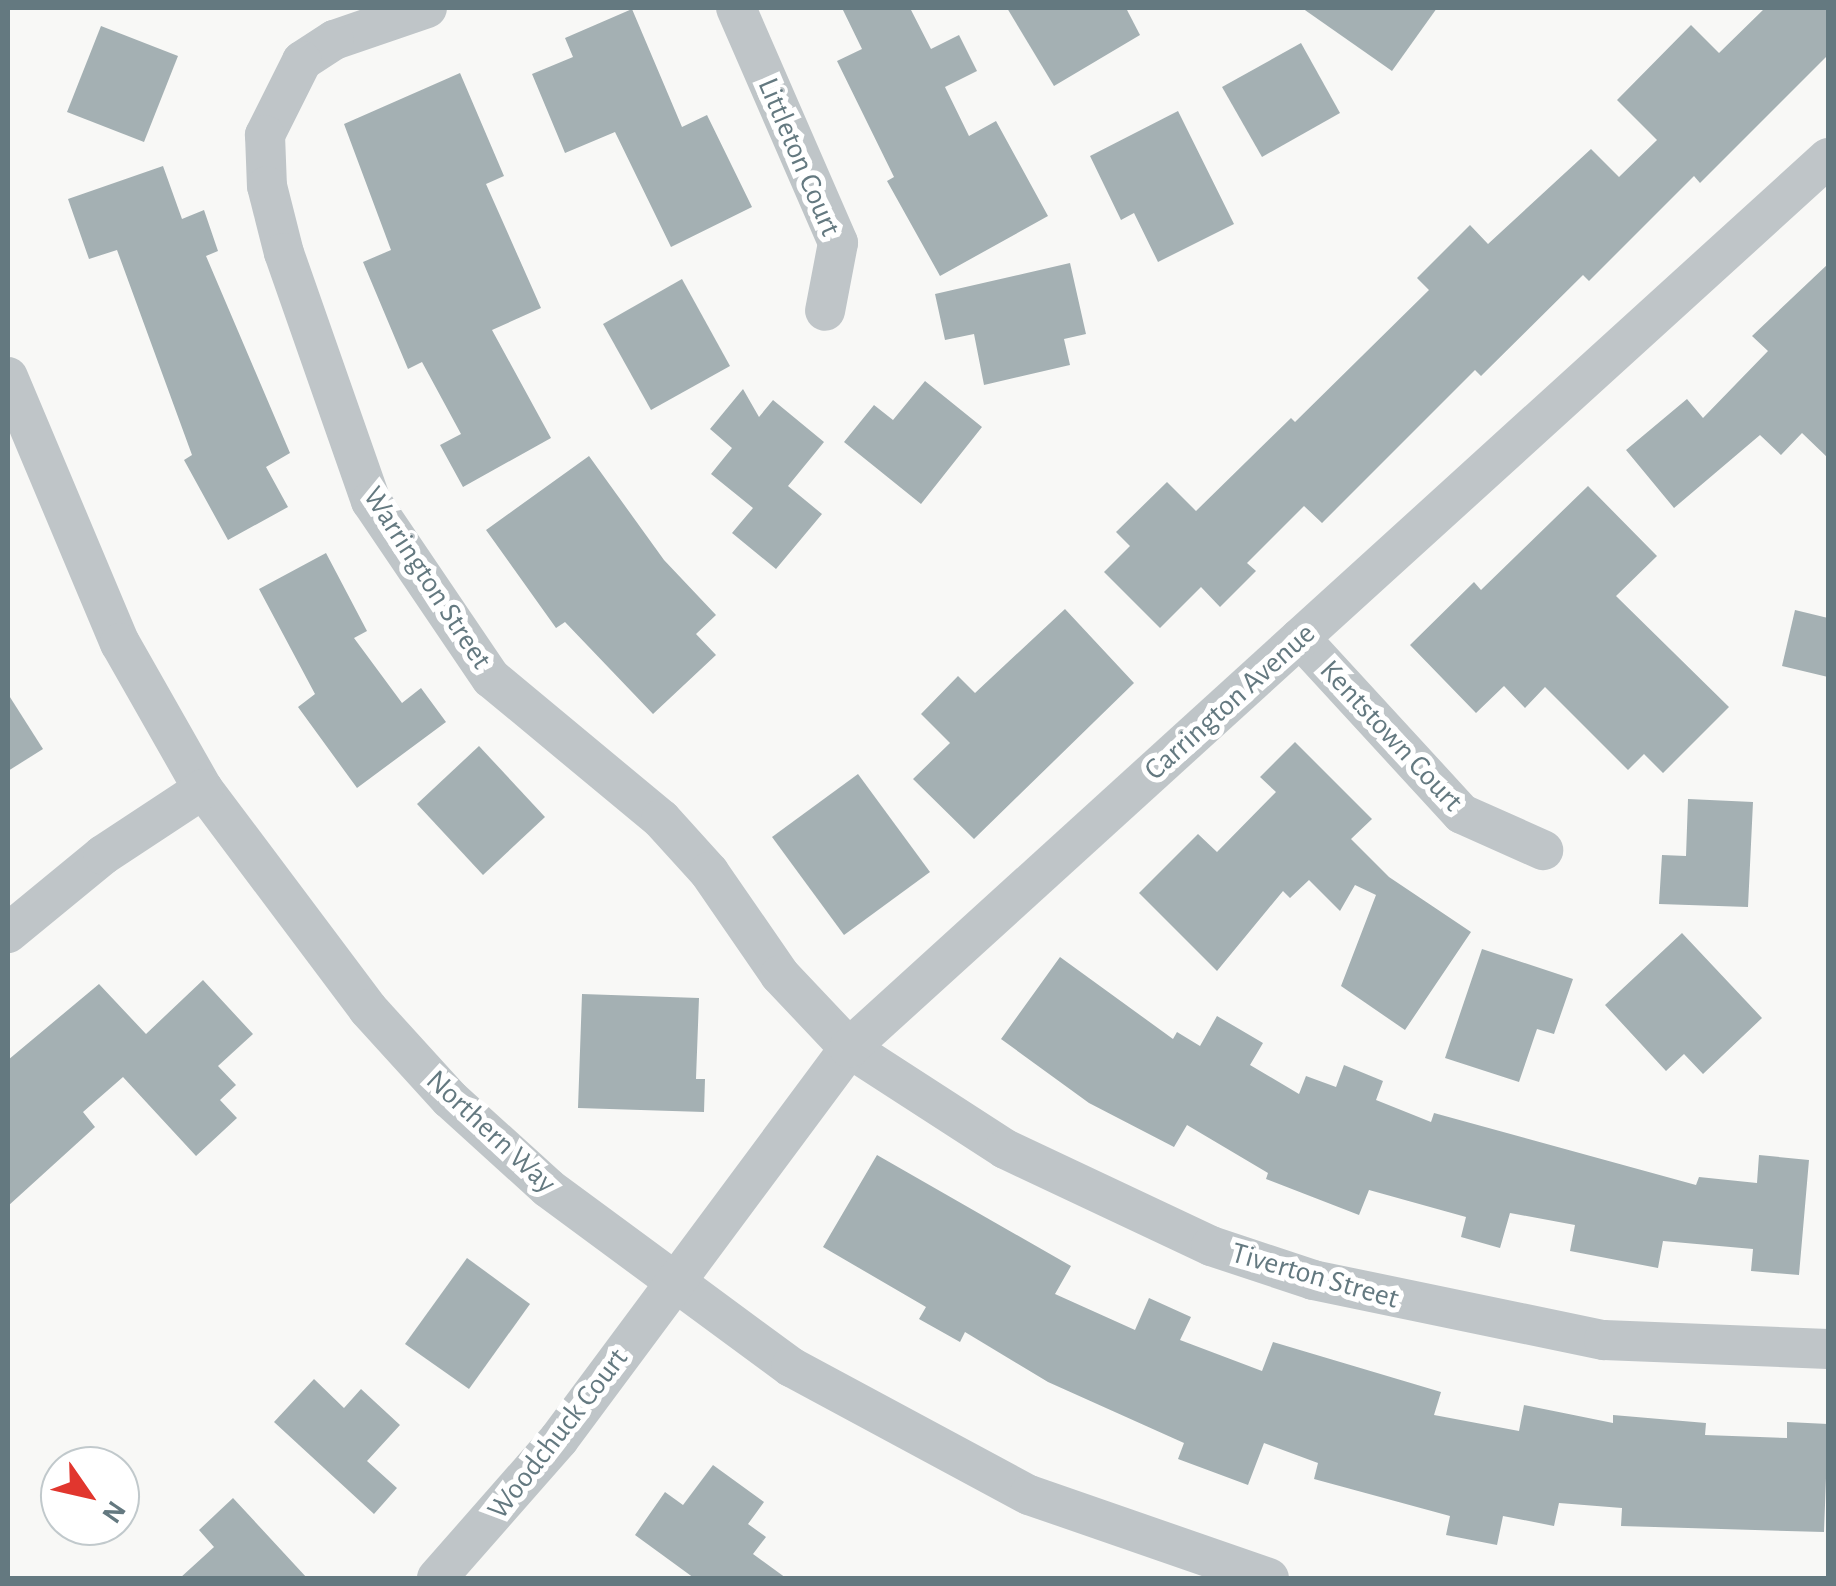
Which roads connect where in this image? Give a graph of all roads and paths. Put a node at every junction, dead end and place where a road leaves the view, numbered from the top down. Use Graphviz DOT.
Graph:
graph roads {
  1 [pos="426,8"];
  2 [pos="736,8"];
  3 [pos="1828,158"];
  4 [pos="826,311"];
  5 [pos="8,377"];
  6 [pos="1300,638"];
  7 [pos="203,789"];
  8 [pos="1543,850"];
  9 [pos="8,933"];
  10 [pos="849,1048"];
  11 [pos="674,1286"];
  12 [pos="1828,1350"];
  13 [pos="1221,1572"];
  14 [pos="437,1578"];
  15 [pos="1268,1578"];
  1 -- 10 [label="street, Warrington Street"];
  2 -- 4 [label="street, Littleton Court"];
  3 -- 6 [label="street, Carrington Avenue"];
  5 -- 7 [label="street, Northern Way"];
  6 -- 8 [label="street, Kentstown Court"];
  6 -- 10 [label="street, Carrington Avenue"];
  7 -- 9 [label="street"];
  7 -- 11 [label="street, Northern Way"];
  10 -- 11 [label="street, Carrington Avenue"];
  10 -- 12 [label="street, Tiverton Street"];
  11 -- 13 [label="street, Northern Way"];
  11 -- 14 [label="street, Woodchuck Court"];
  13 -- 15 [label="street, Northern Way"];
}
